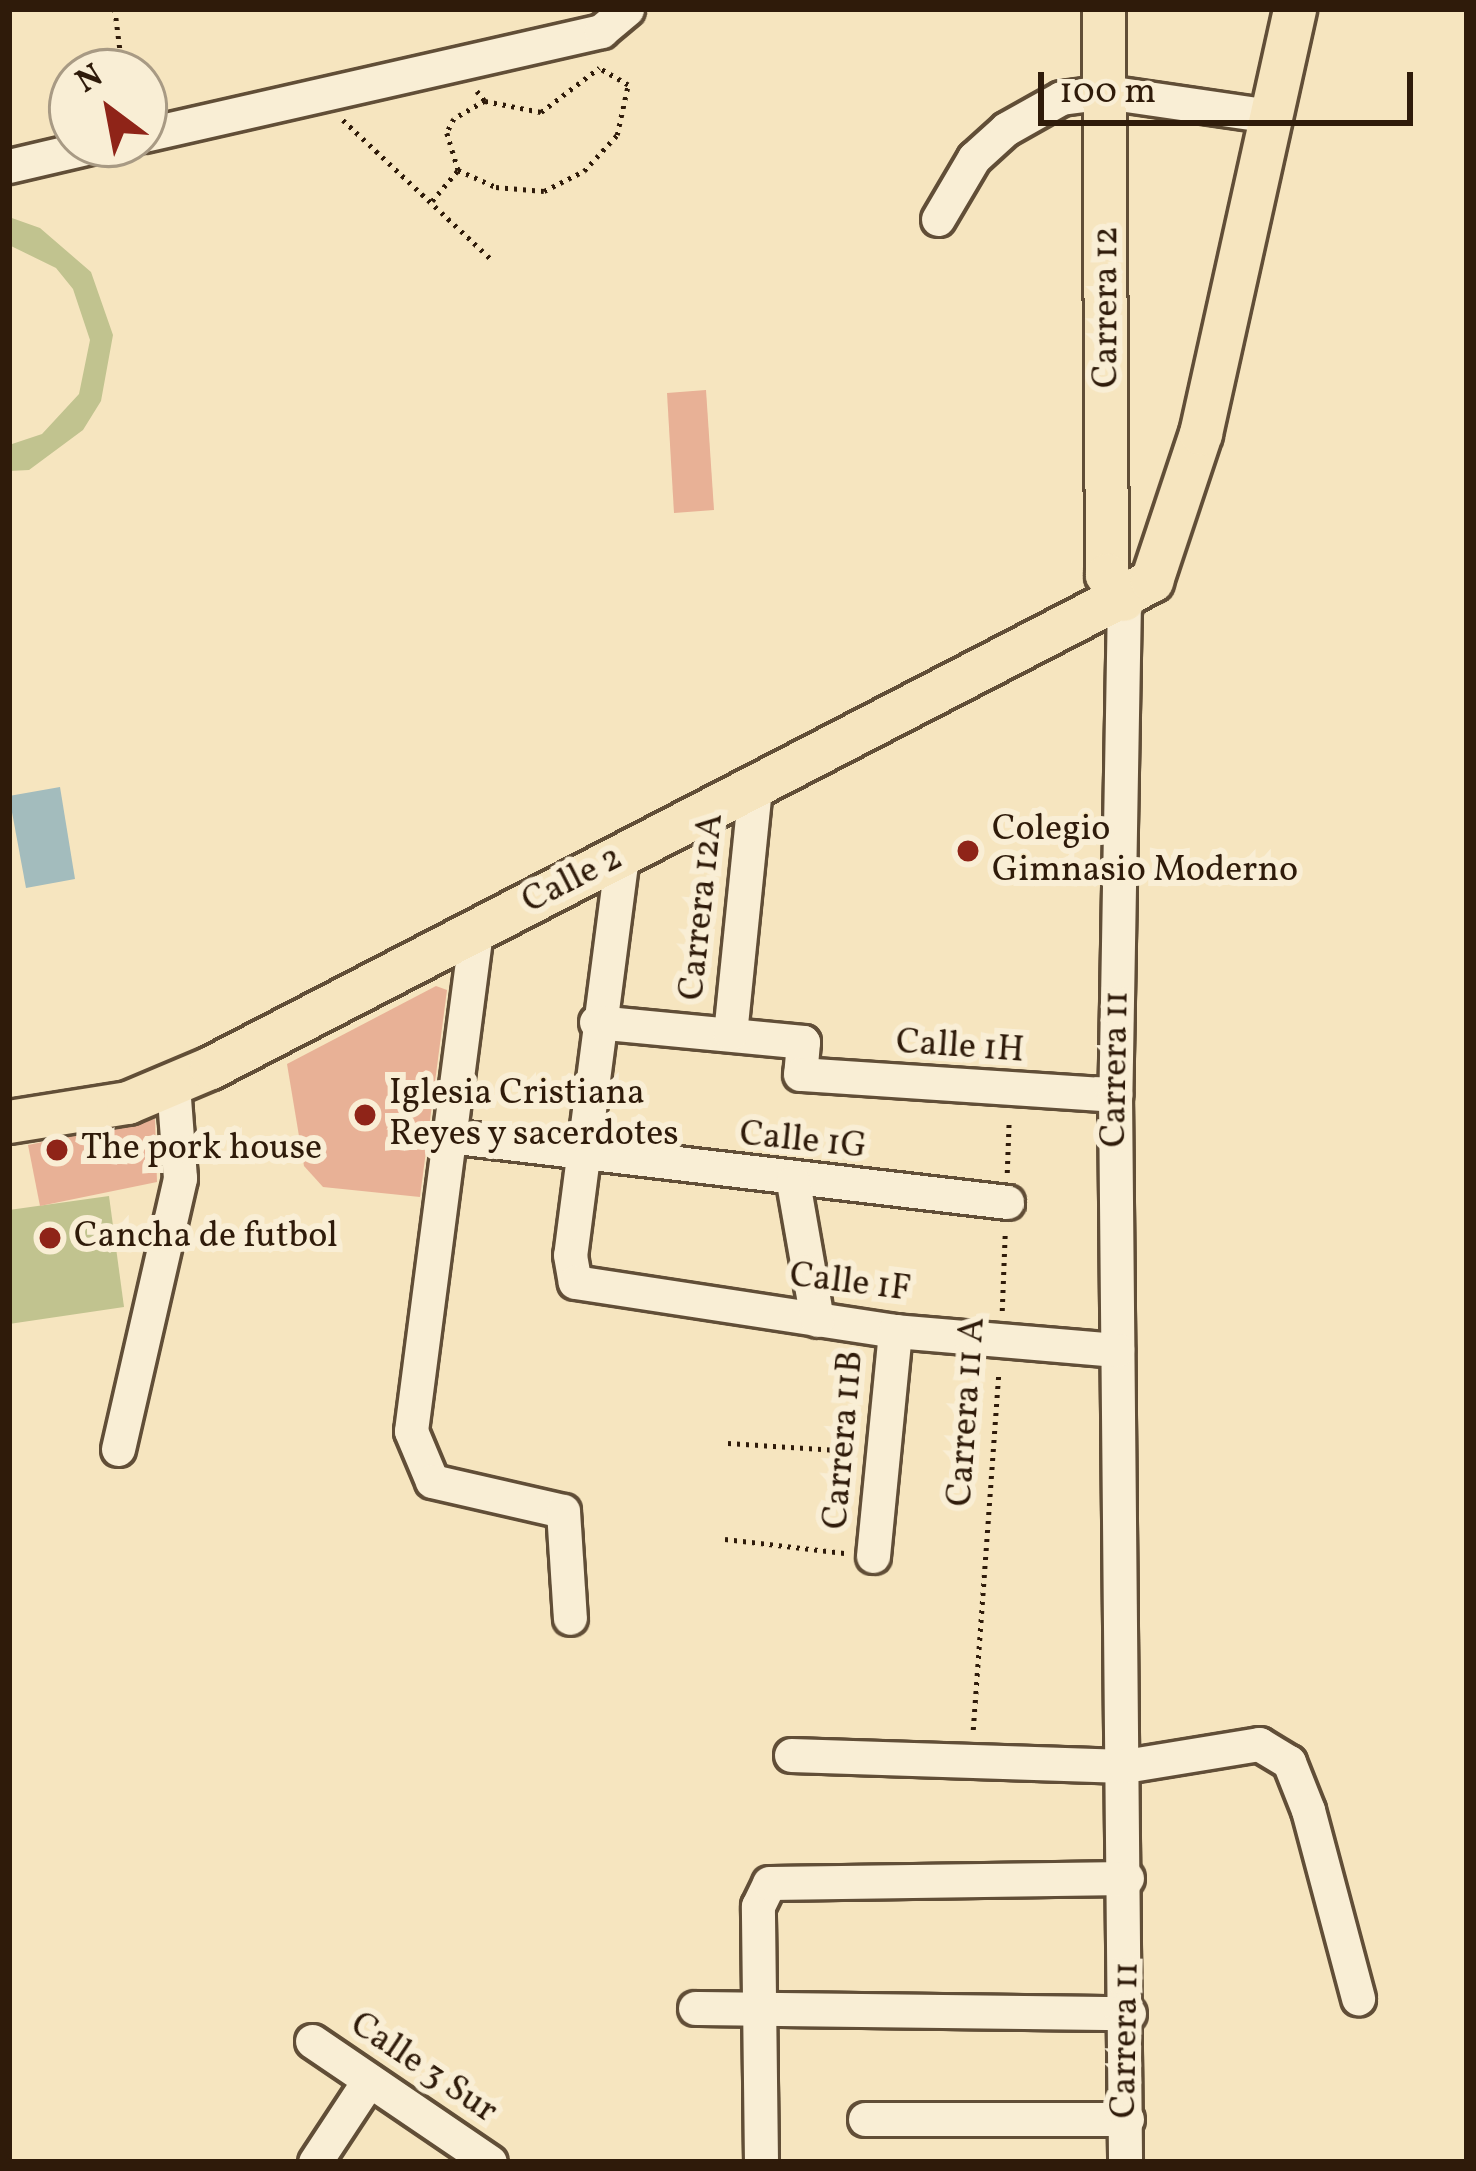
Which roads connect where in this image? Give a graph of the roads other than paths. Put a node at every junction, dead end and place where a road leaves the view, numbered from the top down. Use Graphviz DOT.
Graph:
graph roads {
  1 [pos="627,9"];
  2 [pos="1104,9"];
  3 [pos="1295,9"];
  4 [pos="1106,92"];
  5 [pos="1271,116"];
  6 [pos="168,130"];
  7 [pos="48,157"];
  8 [pos="9,166"];
  9 [pos="938,219"];
  10 [pos="1124,600"];
  11 [pos="755,788"];
  12 [pos="622,856"];
  13 [pos="476,931"];
  14 [pos="596,1022"];
  15 [pos="730,1034"];
  16 [pos="192,1076"];
  17 [pos="1115,1095"];
  18 [pos="9,1122"];
  19 [pos="448,1136"];
  20 [pos="583,1153"];
  21 [pos="794,1183"];
  22 [pos="1007,1202"];
  23 [pos="817,1320"];
  24 [pos="895,1330"];
  25 [pos="1117,1349"];
  26 [pos="118,1449"];
  27 [pos="874,1556"];
  28 [pos="570,1618"];
  29 [pos="790,1755"];
  30 [pos="1125,1766"];
  31 [pos="1127,1878"];
  32 [pos="1358,1998"];
  33 [pos="695,2008"];
  34 [pos="760,2008"];
  35 [pos="1129,2013"];
  36 [pos="312,2042"];
  37 [pos="369,2080"];
  38 [pos="1126,2119"];
  39 [pos="865,2120"];
  40 [pos="473,2157"];
  41 [pos="314,2162"];
  42 [pos="760,2162"];
  43 [pos="1125,2162"];
  1 -- 6 [label="street"];
  2 -- 4 [label="main road, Carrera 12"];
  3 -- 5 [label="main road"];
  4 -- 5 [label="street"];
  4 -- 9 [label="street"];
  4 -- 10 [label="main road, Carrera 12"];
  5 -- 10 [label="main road"];
  7 -- 8 [label="street"];
  10 -- 11 [label="main road, Calle 2"];
  10 -- 17 [label="street, Carrera 11"];
  11 -- 12 [label="main road, Calle 2"];
  11 -- 15 [label="street, Carrera 12A"];
  12 -- 13 [label="main road, Calle 2"];
  12 -- 14 [label="street"];
  13 -- 16 [label="main road, Calle 2"];
  13 -- 19 [label="street"];
  14 -- 15 [label="street, Calle 1H"];
  14 -- 20 [label="street"];
  15 -- 17 [label="street, Calle 1H"];
  16 -- 18 [label="main road, Calle 2"];
  16 -- 26 [label="street"];
  17 -- 25 [label="street, Carrera 11"];
  19 -- 20 [label="street, Calle 1G"];
  19 -- 28 [label="street"];
  20 -- 21 [label="street, Calle 1G"];
  20 -- 23 [label="street, Calle 1F"];
  21 -- 22 [label="street, Calle 1G"];
  21 -- 23 [label="street"];
  23 -- 24 [label="street, Calle 1F"];
  24 -- 25 [label="street, Calle 1F"];
  24 -- 27 [label="street, Carrera 11B"];
  25 -- 30 [label="street, Carrera 11"];
  29 -- 30 [label="street"];
  30 -- 31 [label="street, Carrera 11"];
  30 -- 32 [label="street"];
  31 -- 34 [label="street"];
  31 -- 35 [label="street, Carrera 11"];
  33 -- 34 [label="street"];
  34 -- 35 [label="street"];
  34 -- 42 [label="street"];
  35 -- 38 [label="street, Carrera 11"];
  36 -- 37 [label="street, Calle 3 Sur"];
  37 -- 40 [label="street, Calle 3 Sur"];
  37 -- 41 [label="street"];
  38 -- 39 [label="street"];
  38 -- 43 [label="street, Carrera 11"];
}
